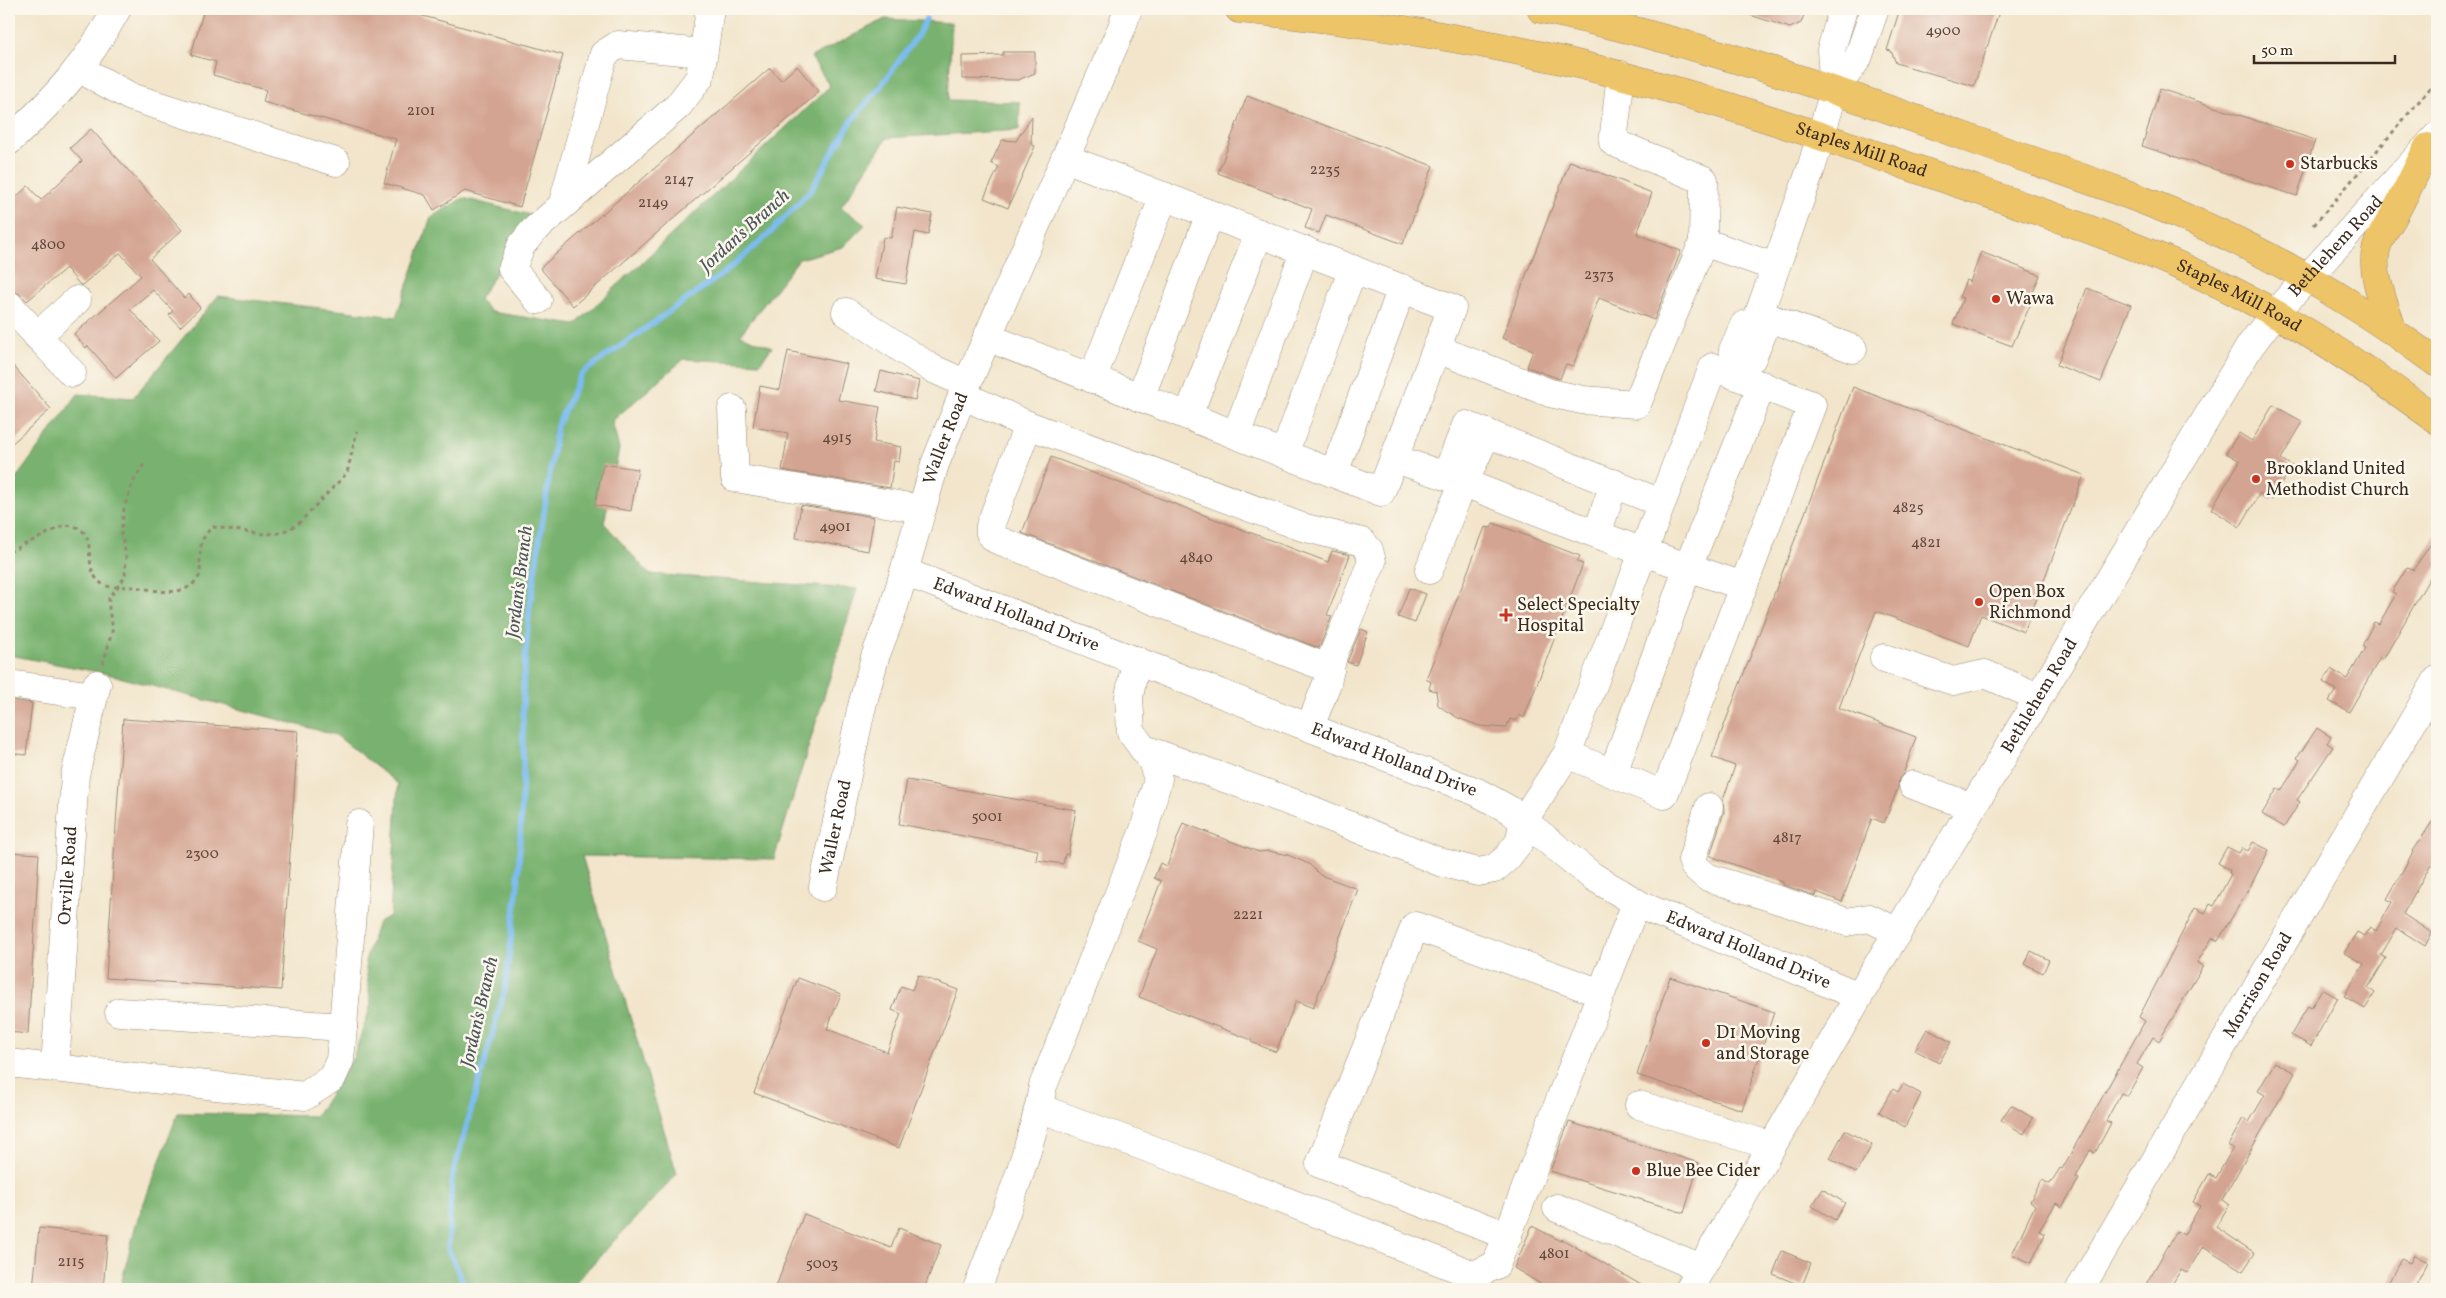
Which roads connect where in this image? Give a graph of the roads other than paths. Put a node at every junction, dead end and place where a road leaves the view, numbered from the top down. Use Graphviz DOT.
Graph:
graph roads {
  1 [pos="117,9"];
  2 [pos="710,9"];
  3 [pos="1128,9"];
  4 [pos="1239,9"];
  5 [pos="1541,9"];
  6 [pos="1843,9"];
  7 [pos="1875,9"];
  8 [pos="704,53"];
  9 [pos="80,69"];
  10 [pos="1621,75"];
  11 [pos="1834,91"];
  12 [pos="1820,135"];
  13 [pos="9,141"];
  14 [pos="2432,142"];
  15 [pos="1065,158"];
  16 [pos="336,162"];
  17 [pos="1164,196"];
  18 [pos="562,206"];
  19 [pos="1210,214"];
  20 [pos="1259,232"];
  21 [pos="1704,242"];
  22 [pos="1305,250"];
  23 [pos="1775,267"];
  24 [pos="1353,269"];
  25 [pos="2307,278"];
  26 [pos="1402,288"];
  27 [pos="77,300"];
  28 [pos="538,300"];
  29 [pos="9,305"];
  30 [pos="846,312"];
  31 [pos="2275,313"];
  32 [pos="1757,318"];
  33 [pos="2393,332"];
  34 [pos="37,336"];
  35 [pos="988,337"];
  36 [pos="1437,349"];
  37 [pos="1853,349"];
  38 [pos="2437,363"];
  39 [pos="1738,370"];
  40 [pos="72,373"];
  41 [pos="1092,379"];
  42 [pos="1762,386"];
  43 [pos="965,390"];
  44 [pos="1140,398"];
  45 [pos="732,409"];
  46 [pos="1188,416"];
  47 [pos="2437,420"];
  48 [pos="1028,425"];
  49 [pos="1236,435"];
  50 [pos="1494,436"];
  51 [pos="1284,454"];
  52 [pos="1395,459"];
  53 [pos="1334,473"];
  54 [pos="1465,483"];
  55 [pos="1614,483"];
  56 [pos="1661,503"];
  57 [pos="922,509"];
  58 [pos="1597,534"];
  59 [pos="1643,552"];
  60 [pos="1688,567"];
  61 [pos="1429,570"];
  62 [pos="904,572"];
  63 [pos="1743,586"];
  64 [pos="1884,658"];
  65 [pos="1136,660"];
  66 [pos="1330,669"];
  67 [pos="2437,680"];
  68 [pos="9,684"];
  69 [pos="2038,697"];
  70 [pos="1310,727"];
  71 [pos="1144,750"];
  72 [pos="1567,754"];
  73 [pos="1613,773"];
  74 [pos="1914,785"];
  75 [pos="1972,806"];
  76 [pos="1710,807"];
  77 [pos="1523,821"];
  78 [pos="359,824"];
  79 [pos="823,887"];
  80 [pos="1636,903"];
  81 [pos="1898,932"];
  82 [pos="1601,993"];
  83 [pos="1859,996"];
  84 [pos="119,1012"];
  85 [pos="343,1027"];
  86 [pos="9,1063"];
  87 [pos="55,1067"];
  88 [pos="1639,1105"];
  89 [pos="1039,1108"];
  90 [pos="1772,1146"];
  91 [pos="1557,1208"];
  92 [pos="1508,1236"];
  93 [pos="1695,1279"];
  94 [pos="1472,1282"];
  95 [pos="977,1289"];
  96 [pos="2080,1289"];
  1 -- 9 [label="street"];
  2 -- 8 [label="street"];
  3 -- 15 [label="street, Waller Road"];
  4 -- 10 [label="main road, Staples Mill Road"];
  5 -- 11 [label="main road"];
  6 -- 11 [label="street"];
  7 -- 11 [label="street"];
  8 -- 18 [label="street"];
  8 -- 18 [label="street"];
  9 -- 13 [label="street"];
  9 -- 16 [label="street"];
  10 -- 12 [label="main road, Staples Mill Road"];
  10 -- 21 [label="street"];
  11 -- 12 [label="street"];
  11 -- 25 [label="main road"];
  12 -- 23 [label="street"];
  12 -- 31 [label="main road, Staples Mill Road"];
  14 -- 25 [label="street, Bethlehem Road"];
  14 -- 33 [label="main road"];
  15 -- 17 [label="street"];
  15 -- 35 [label="street, Waller Road"];
  17 -- 19 [label="street"];
  17 -- 41 [label="street"];
  18 -- 28 [label="street"];
  19 -- 20 [label="street"];
  19 -- 44 [label="street"];
  20 -- 22 [label="street"];
  20 -- 46 [label="street"];
  21 -- 23 [label="street"];
  21 -- 36 [label="street"];
  22 -- 24 [label="street"];
  22 -- 49 [label="street"];
  23 -- 32 [label="street"];
  24 -- 26 [label="street"];
  24 -- 51 [label="street"];
  25 -- 31 [label="street, Bethlehem Road"];
  25 -- 33 [label="main road"];
  26 -- 36 [label="street"];
  26 -- 53 [label="street"];
  27 -- 34 [label="street"];
  29 -- 34 [label="street"];
  30 -- 43 [label="street"];
  31 -- 47 [label="main road, Staples Mill Road"];
  31 -- 69 [label="street, Bethlehem Road"];
  32 -- 37 [label="street"];
  32 -- 39 [label="street"];
  33 -- 38 [label="main road"];
  34 -- 40 [label="street"];
  35 -- 41 [label="street"];
  35 -- 43 [label="street, Waller Road"];
  36 -- 52 [label="street"];
  39 -- 42 [label="street"];
  39 -- 56 [label="street"];
  41 -- 44 [label="street"];
  42 -- 60 [label="street"];
  42 -- 63 [label="street"];
  43 -- 48 [label="street"];
  43 -- 57 [label="street, Waller Road"];
  44 -- 46 [label="street"];
  45 -- 57 [label="street"];
  46 -- 49 [label="street"];
  48 -- 66 [label="street"];
  48 -- 66 [label="street"];
  49 -- 51 [label="street"];
  50 -- 54 [label="street"];
  50 -- 54 [label="street"];
  50 -- 55 [label="street"];
  51 -- 53 [label="street"];
  52 -- 53 [label="street"];
  52 -- 54 [label="street"];
  54 -- 58 [label="street"];
  54 -- 61 [label="street"];
  55 -- 56 [label="street"];
  55 -- 58 [label="street"];
  56 -- 59 [label="street"];
  57 -- 62 [label="street, Waller Road"];
  58 -- 59 [label="street"];
  59 -- 60 [label="street"];
  59 -- 72 [label="street"];
  60 -- 63 [label="street"];
  60 -- 73 [label="street"];
  62 -- 65 [label="street, Edward Holland Drive"];
  62 -- 79 [label="street, Waller Road"];
  63 -- 73 [label="street"];
  64 -- 69 [label="street"];
  65 -- 70 [label="street, Edward Holland Drive"];
  65 -- 71 [label="street"];
  66 -- 70 [label="street"];
  67 -- 96 [label="street, Morrison Road"];
  68 -- 87 [label="street, Orville Road"];
  69 -- 75 [label="street, Bethlehem Road"];
  70 -- 77 [label="street, Edward Holland Drive"];
  71 -- 77 [label="street"];
  71 -- 89 [label="street"];
  72 -- 73 [label="street"];
  72 -- 77 [label="street"];
  74 -- 75 [label="street"];
  75 -- 81 [label="street, Bethlehem Road"];
  76 -- 81 [label="street"];
  77 -- 80 [label="street, Edward Holland Drive"];
  78 -- 85 [label="street"];
  80 -- 82 [label="street"];
  80 -- 83 [label="street, Edward Holland Drive"];
  81 -- 83 [label="street, Bethlehem Road"];
  82 -- 92 [label="street"];
  82 -- 92 [label="street"];
  83 -- 90 [label="street, Bethlehem Road"];
  84 -- 85 [label="street"];
  85 -- 87 [label="street"];
  86 -- 87 [label="street"];
  88 -- 90 [label="street"];
  89 -- 94 [label="street"];
  89 -- 95 [label="street"];
  90 -- 93 [label="street, Bethlehem Road"];
  91 -- 93 [label="street"];
  92 -- 94 [label="street"];
}
